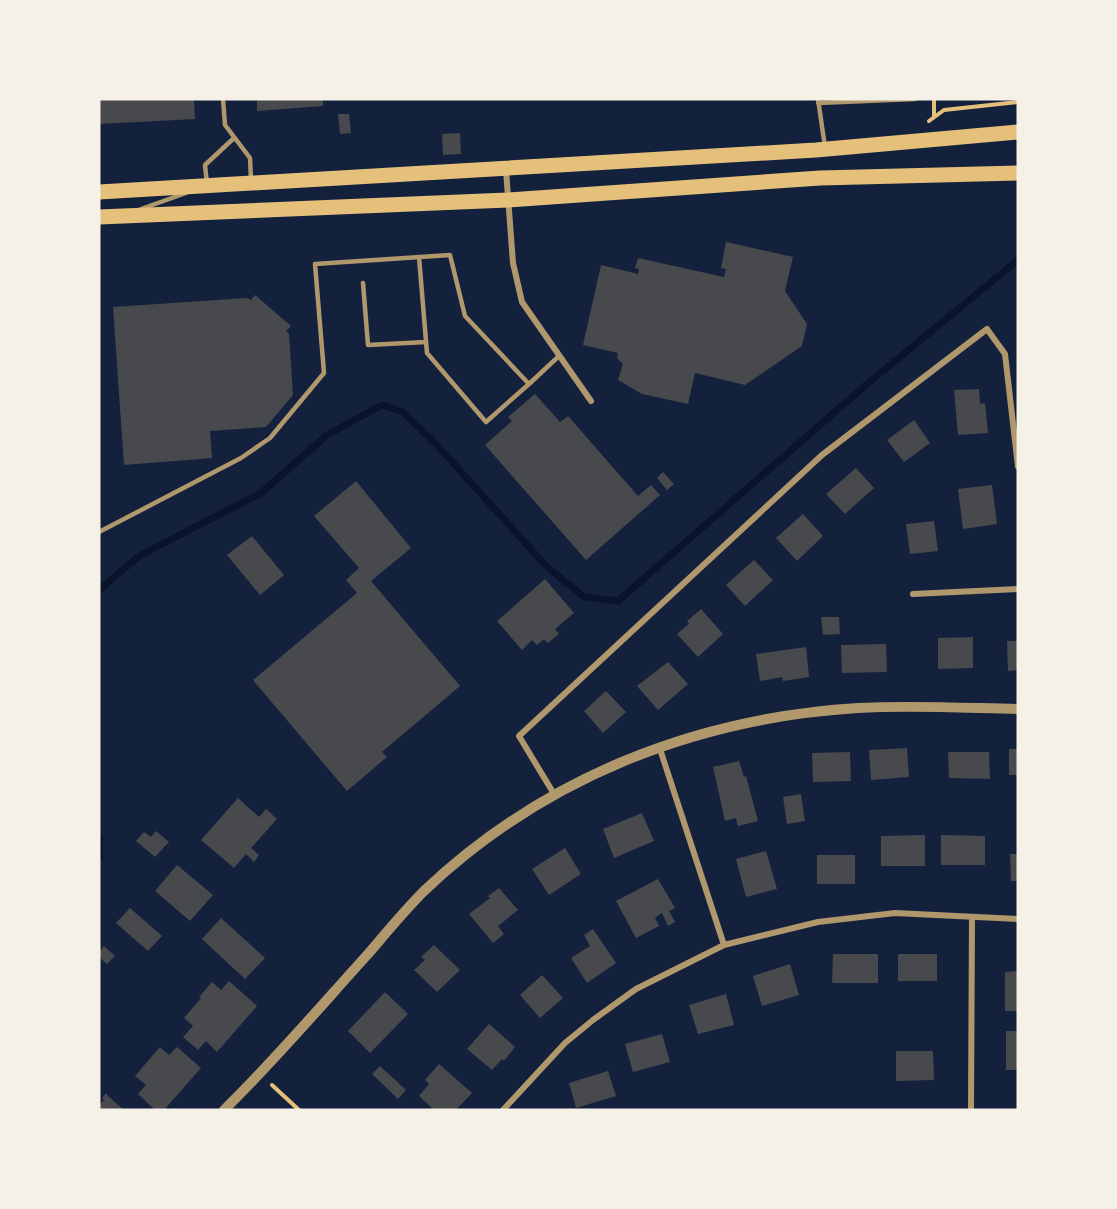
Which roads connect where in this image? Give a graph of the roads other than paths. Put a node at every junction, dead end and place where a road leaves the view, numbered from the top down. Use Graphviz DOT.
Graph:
graph roads {
  1 [pos="223,99"];
  2 [pos="915,99"];
  3 [pos="818,101"];
  4 [pos="1018,132"];
  5 [pos="234,138"];
  6 [pos="825,149"];
  7 [pos="506,168"];
  8 [pos="1018,173"];
  9 [pos="252,183"];
  10 [pos="207,186"];
  11 [pos="99,192"];
  12 [pos="508,200"];
  13 [pos="121,216"];
  14 [pos="99,217"];
  15 [pos="419,257"];
  16 [pos="363,283"];
  17 [pos="426,342"];
  18 [pos="559,356"];
  19 [pos="530,384"];
  20 [pos="591,401"];
  21 [pos="1018,467"];
  22 [pos="99,532"];
  23 [pos="1018,589"];
  24 [pos="914,594"];
  25 [pos="1018,709"];
  26 [pos="659,746"];
  27 [pos="554,794"];
  28 [pos="972,917"];
  29 [pos="1018,919"];
  30 [pos="724,945"];
  31 [pos="224,1110"];
  32 [pos="503,1110"];
  33 [pos="971,1110"];
  1 -- 5 [label="lane"];
  2 -- 3 [label="lane"];
  3 -- 6 [label="lane"];
  4 -- 6 [label="main road"];
  5 -- 9 [label="lane"];
  5 -- 10 [label="lane"];
  6 -- 7 [label="main road"];
  7 -- 9 [label="main road"];
  7 -- 12 [label="street"];
  8 -- 12 [label="main road"];
  9 -- 10 [label="main road"];
  10 -- 11 [label="main road"];
  10 -- 13 [label="lane"];
  12 -- 13 [label="main road"];
  12 -- 18 [label="street"];
  13 -- 14 [label="main road"];
  15 -- 17 [label="lane"];
  15 -- 19 [label="lane"];
  15 -- 22 [label="lane"];
  16 -- 17 [label="lane"];
  17 -- 19 [label="lane"];
  18 -- 19 [label="lane"];
  18 -- 20 [label="street"];
  21 -- 27 [label="street"];
  23 -- 24 [label="street"];
  25 -- 26 [label="street"];
  26 -- 27 [label="street"];
  26 -- 30 [label="street"];
  27 -- 31 [label="street"];
  28 -- 29 [label="street"];
  28 -- 30 [label="street"];
  28 -- 33 [label="street"];
  30 -- 32 [label="street"];
}
